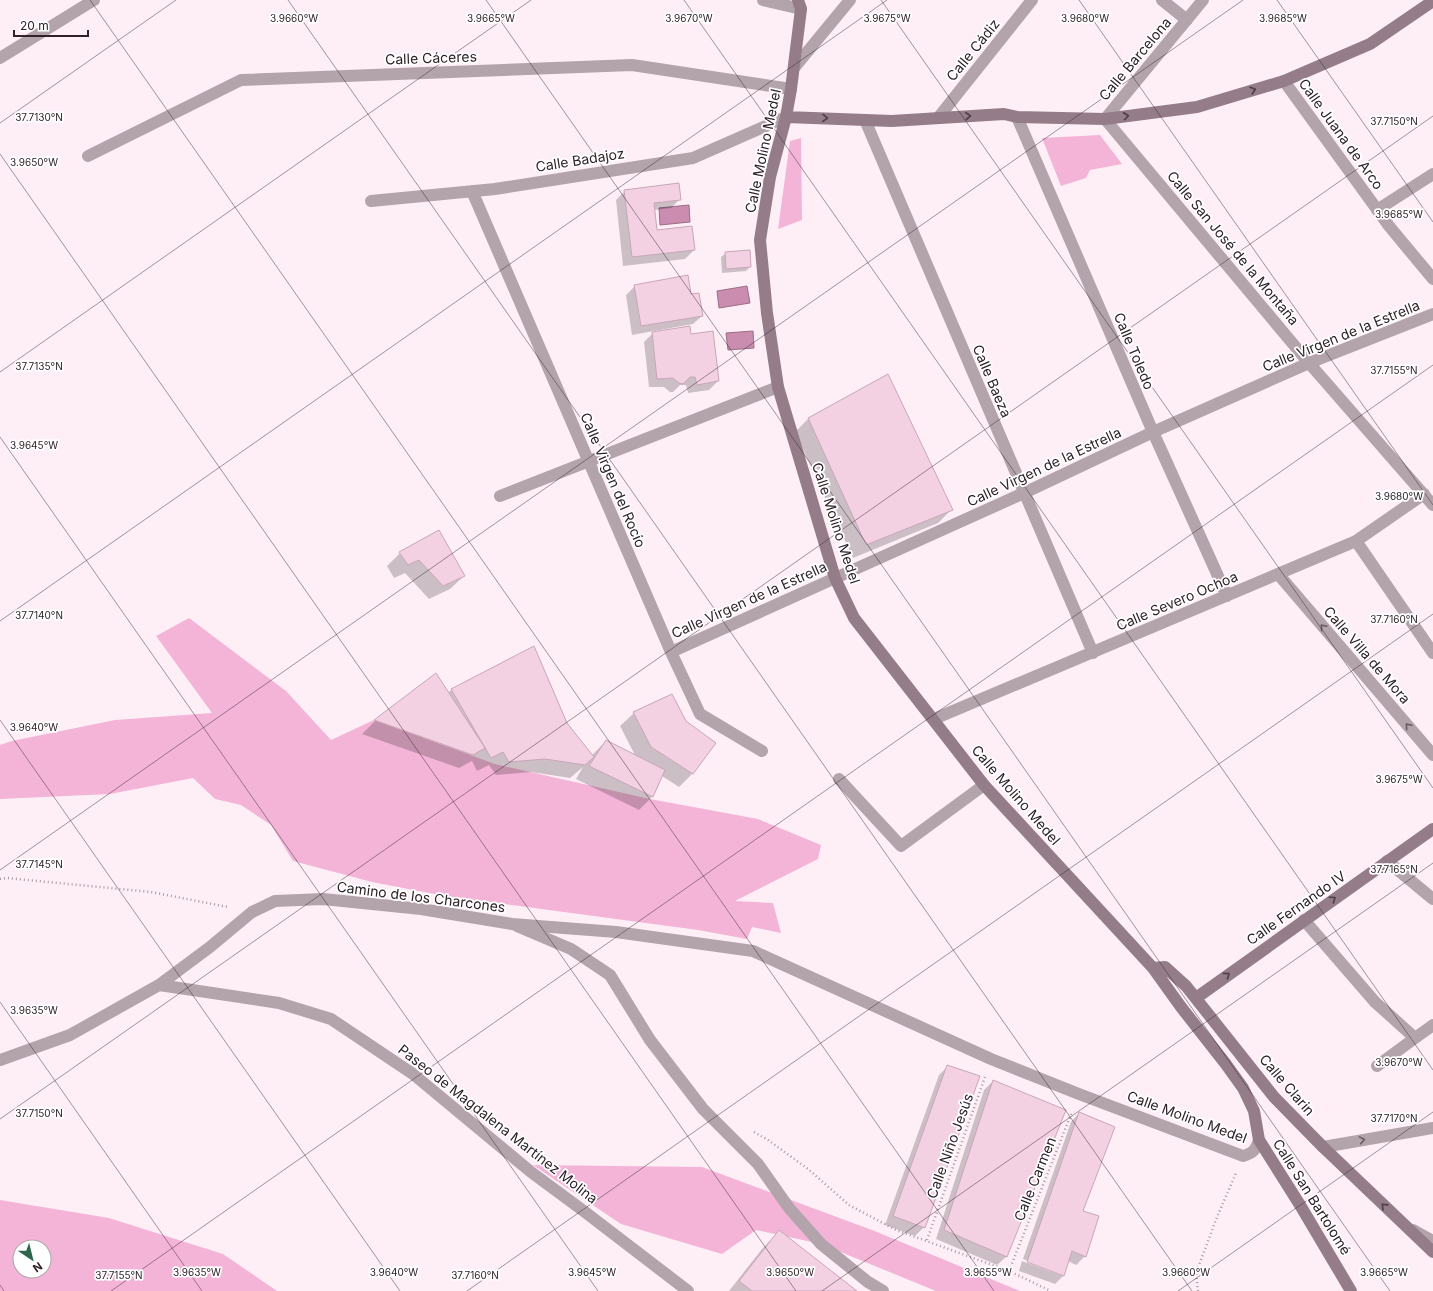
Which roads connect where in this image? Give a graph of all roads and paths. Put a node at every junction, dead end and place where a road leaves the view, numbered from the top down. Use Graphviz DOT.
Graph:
graph roads {
  1 [pos="94,0"];
  2 [pos="763,0"];
  3 [pos="850,0"];
  4 [pos="1032,0"];
  5 [pos="1162,0"];
  6 [pos="1203,0"];
  7 [pos="1433,1"];
  8 [pos="800,5"];
  9 [pos="1187,20"];
  10 [pos="0,58"];
  11 [pos="794,68"];
  12 [pos="1284,81"];
  13 [pos="791,89"];
  14 [pos="786,117"];
  15 [pos="1017,117"];
  16 [pos="938,118"];
  17 [pos="1106,119"];
  18 [pos="865,120"];
  19 [pos="88,156"];
  20 [pos="1433,174"];
  21 [pos="472,191"];
  22 [pos="371,201"];
  23 [pos="1377,210"];
  24 [pos="1433,279"];
  25 [pos="1433,314"];
  26 [pos="1309,363"];
  27 [pos="778,387"];
  28 [pos="1153,432"];
  29 [pos="588,461"];
  30 [pos="1024,493"];
  31 [pos="1424,494"];
  32 [pos="500,496"];
  33 [pos="1433,505"];
  34 [pos="1356,541"];
  35 [pos="1278,574"];
  36 [pos="835,578"];
  37 [pos="1227,596"];
  38 [pos="671,652"];
  39 [pos="1094,653"];
  40 [pos="1433,653"];
  41 [pos="934,719"];
  42 [pos="762,752"];
  43 [pos="1433,755"];
  44 [pos="839,779"];
  45 [pos="984,785"];
  46 [pos="1433,829"];
  47 [pos="1387,862"];
  48 [pos="0,879"];
  49 [pos="1433,899"];
  50 [pos="252,912"];
  51 [pos="1304,920"];
  52 [pos="512,924"];
  53 [pos="1153,968"];
  54 [pos="159,985"];
  55 [pos="1196,998"];
  56 [pos="871,1004"];
  57 [pos="1433,1025"];
  58 [pos="1415,1038"];
  59 [pos="991,1059"];
  60 [pos="0,1060"];
  61 [pos="1377,1066"];
  62 [pos="1079,1094"];
  63 [pos="748,1128"];
  64 [pos="1433,1128"];
  65 [pos="1259,1140"];
  66 [pos="1323,1147"];
  67 [pos="1243,1156"];
  68 [pos="1405,1226"];
  69 [pos="927,1240"];
  70 [pos="1433,1241"];
  71 [pos="1433,1252"];
  72 [pos="1009,1271"];
  73 [pos="688,1291"];
  74 [pos="883,1291"];
  75 [pos="1051,1291"];
  76 [pos="1198,1291"];
  77 [pos="1351,1291"];
  1 -- 10 [label="street"];
  2 -- 8 [label="street"];
  3 -- 11 [label="street"];
  4 -- 16 [label="street, Calle Cádiz"];
  5 -- 9 [label="street"];
  6 -- 9 [label="street, Calle Barcelona"];
  7 -- 12 [label="street"];
  8 -- 11 [label="street, Calle Molino Medel"];
  9 -- 17 [label="street, Calle Barcelona"];
  11 -- 13 [label="street, Calle Molino Medel"];
  17 -- 12 [label="street, one-way"];
  12 -- 23 [label="street, Calle Juana de Arco"];
  13 -- 14 [label="street, Calle Molino Medel"];
  13 -- 19 [label="street, Calle Cáceres"];
  14 -- 18 [label="street, one-way"];
  14 -- 21 [label="street, Calle Badajoz"];
  14 -- 27 [label="street, Calle Molino Medel"];
  16 -- 15 [label="street, one-way"];
  15 -- 17 [label="street"];
  15 -- 28 [label="street, Calle Toledo"];
  16 -- 18 [label="street"];
  17 -- 26 [label="street, Calle San José de la Montaña"];
  18 -- 30 [label="street, Calle Baeza"];
  20 -- 23 [label="street"];
  21 -- 22 [label="street, Calle Badajoz"];
  21 -- 29 [label="street, Calle Virgen del Rocío"];
  23 -- 24 [label="street, Calle Juana de Arco"];
  25 -- 26 [label="street, Calle Virgen de la Estrella"];
  26 -- 28 [label="street, Calle Virgen de la Estrella"];
  26 -- 31 [label="street, Calle San José de la Montaña"];
  27 -- 29 [label="street"];
  27 -- 36 [label="street, Calle Molino Medel"];
  28 -- 30 [label="street, Calle Virgen de la Estrella"];
  28 -- 37 [label="street, Calle Toledo"];
  29 -- 32 [label="street"];
  29 -- 38 [label="street, Calle Virgen del Rocío"];
  30 -- 36 [label="street, Calle Virgen de la Estrella"];
  30 -- 39 [label="street, Calle Baeza"];
  31 -- 33 [label="street, Calle San José de la Montaña"];
  31 -- 34 [label="street, Calle Severo Ochoa"];
  34 -- 35 [label="street, Calle Severo Ochoa"];
  34 -- 40 [label="street"];
  35 -- 37 [label="street, Calle Severo Ochoa"];
  43 -- 35 [label="street, Calle Villa de Mora, one-way"];
  36 -- 38 [label="street, Calle Virgen de la Estrella"];
  36 -- 41 [label="street, Calle Molino Medel"];
  37 -- 39 [label="street, Calle Severo Ochoa"];
  38 -- 42 [label="street, Calle Virgen del Rocío"];
  39 -- 41 [label="street, Calle Severo Ochoa"];
  41 -- 45 [label="street, Calle Molino Medel"];
  44 -- 45 [label="street"];
  45 -- 53 [label="street, Calle Molino Medel"];
  46 -- 47 [label="street, Calle Fernando IV"];
  47 -- 49 [label="street"];
  51 -- 47 [label="street, Calle Fernando IV, one-way"];
  48 -- 50 [label="path"];
  50 -- 52 [label="street, Camino de los Charcones"];
  50 -- 54 [label="street, Camino de los Charcones"];
  55 -- 51 [label="street, Calle Fernando IV, one-way"];
  51 -- 58 [label="street"];
  52 -- 56 [label="street, Camino de los Charcones"];
  52 -- 74 [label="street"];
  53 -- 55 [label="street, Calle Clarin"];
  53 -- 65 [label="street, Calle Molino Medel"];
  54 -- 60 [label="street, Camino de los Charcones"];
  54 -- 73 [label="street, Paseo de Magdalena Martínez Molina"];
  55 -- 66 [label="street, Calle Clarin"];
  56 -- 59 [label="street, Calle Molino Medel"];
  57 -- 58 [label="street"];
  58 -- 61 [label="street"];
  59 -- 62 [label="street, Calle Molino Medel"];
  59 -- 69 [label="path, Calle Niño Jesús"];
  62 -- 67 [label="street, Calle Molino Medel"];
  62 -- 72 [label="path, Calle Carmen"];
  63 -- 69 [label="path"];
  66 -- 64 [label="street, one-way"];
  65 -- 67 [label="street, Calle Molino Medel"];
  65 -- 77 [label="street, Calle San Bartolomé"];
  68 -- 66 [label="street, Calle Clarin, one-way"];
  67 -- 76 [label="path"];
  68 -- 70 [label="street"];
  68 -- 71 [label="street, Calle Clarin"];
  69 -- 72 [label="path"];
  72 -- 75 [label="path"];
}
